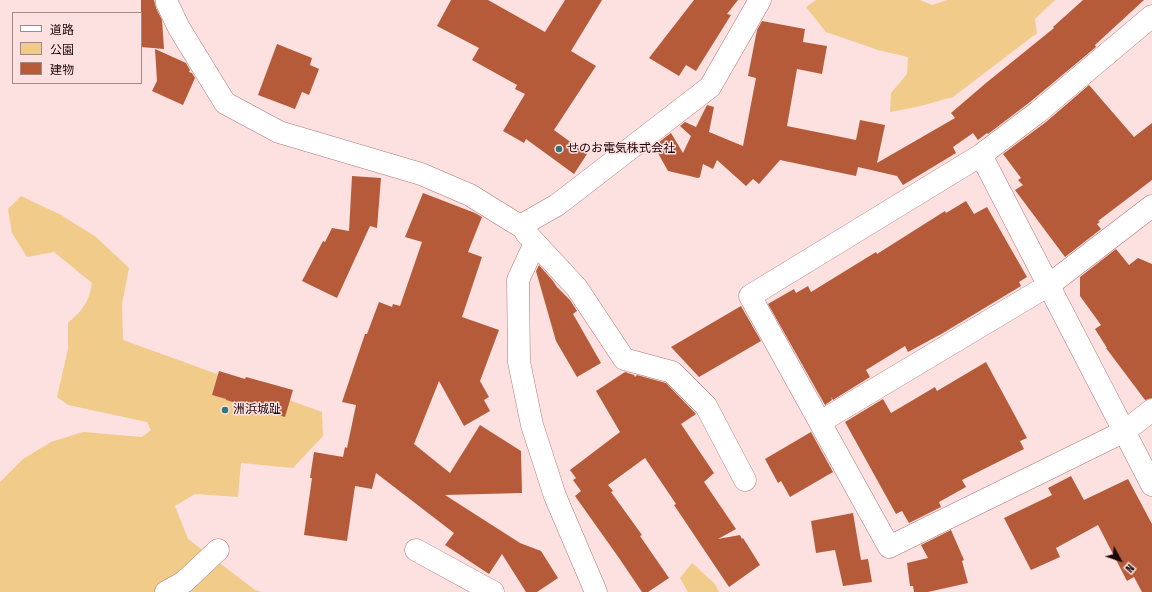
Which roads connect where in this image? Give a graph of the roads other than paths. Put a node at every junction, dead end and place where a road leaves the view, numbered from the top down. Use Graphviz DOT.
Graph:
graph roads {
  1 [pos="167,0"];
  2 [pos="760,0"];
  3 [pos="1152,16"];
  4 [pos="981,155"];
  5 [pos="1152,206"];
  6 [pos="520,226"];
  7 [pos="535,243"];
  8 [pos="1049,285"];
  9 [pos="1152,410"];
  10 [pos="820,422"];
  11 [pos="1125,430"];
  12 [pos="745,480"];
  13 [pos="1152,485"];
  14 [pos="218,550"];
  15 [pos="416,550"];
  16 [pos="166,592"];
  17 [pos="493,592"];
  18 [pos="596,592"];
  1 -- 6 [label="street"];
  2 -- 6 [label="street"];
  3 -- 4 [label="street"];
  4 -- 8 [label="street"];
  4 -- 10 [label="street"];
  5 -- 8 [label="street"];
  6 -- 7 [label="street"];
  7 -- 12 [label="street"];
  7 -- 18 [label="street"];
  8 -- 10 [label="street"];
  8 -- 11 [label="street"];
  9 -- 11 [label="street"];
  10 -- 11 [label="street"];
  11 -- 13 [label="street"];
  14 -- 16 [label="street"];
  15 -- 17 [label="street"];
}
